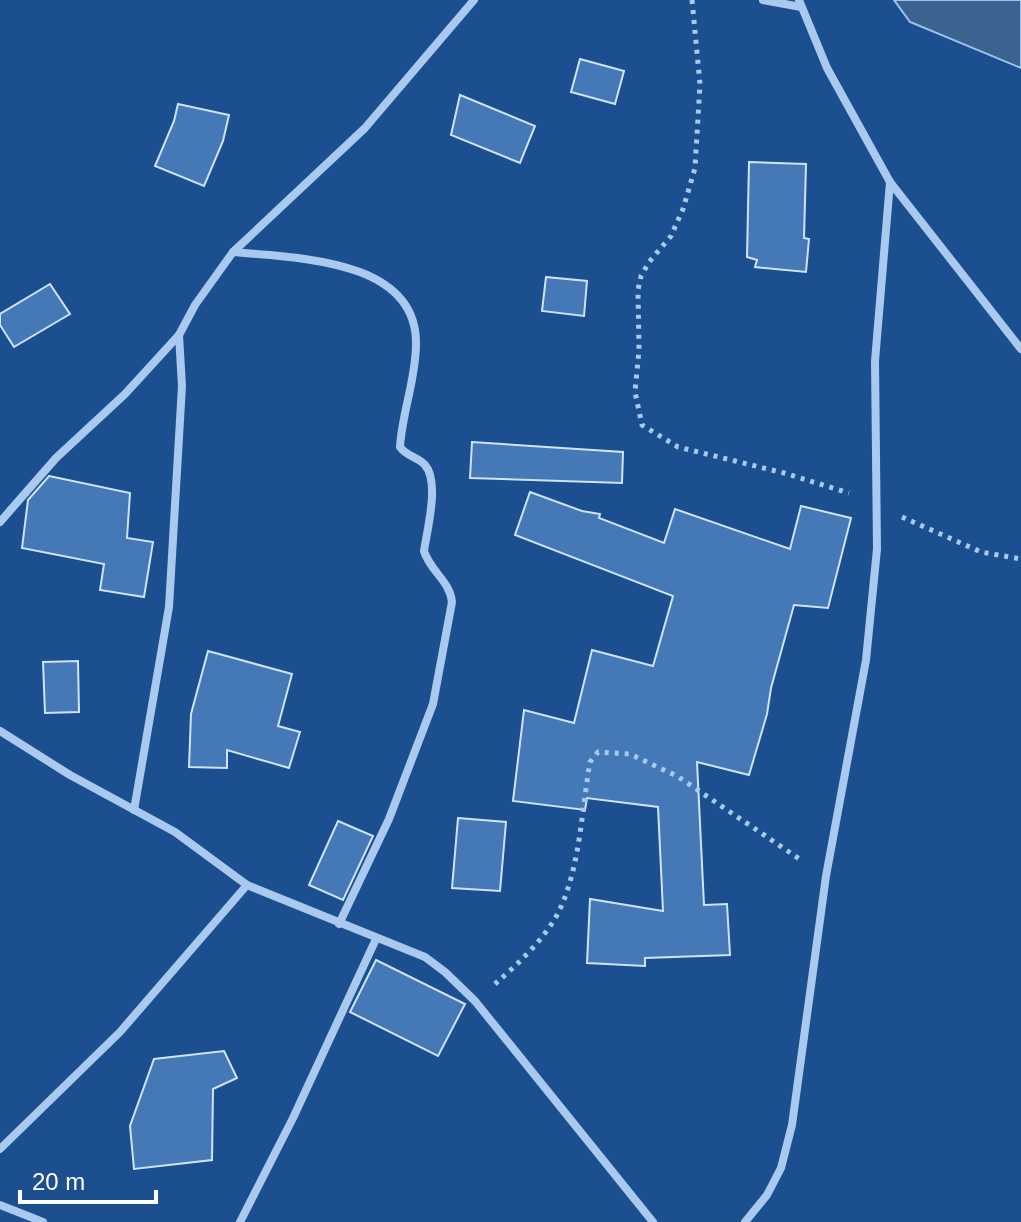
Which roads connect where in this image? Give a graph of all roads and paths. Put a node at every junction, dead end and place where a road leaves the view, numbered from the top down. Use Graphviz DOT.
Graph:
graph roads {
  1 [pos="474,0"];
  2 [pos="692,0"];
  3 [pos="763,0"];
  4 [pos="800,4"];
  5 [pos="890,182"];
  6 [pos="233,252"];
  7 [pos="179,335"];
  8 [pos="1021,349"];
  9 [pos="877,506"];
  10 [pos="0,522"];
  11 [pos="1021,559"];
  12 [pos="0,731"];
  13 [pos="134,810"];
  14 [pos="826,876"];
  15 [pos="247,885"];
  16 [pos="339,924"];
  17 [pos="376,939"];
  18 [pos="475,1001"];
  19 [pos="0,1149"];
  20 [pos="0,1205"];
  21 [pos="43,1222"];
  22 [pos="240,1222"];
  23 [pos="653,1222"];
  24 [pos="745,1222"];
  1 -- 6 [label="street"];
  2 -- 9 [label="path"];
  3 -- 4 [label="street"];
  4 -- 5 [label="street"];
  5 -- 8 [label="street"];
  5 -- 9 [label="street"];
  6 -- 7 [label="street"];
  6 -- 16 [label="street"];
  7 -- 10 [label="street"];
  7 -- 13 [label="street"];
  9 -- 11 [label="path"];
  9 -- 14 [label="street"];
  12 -- 13 [label="street"];
  13 -- 15 [label="street"];
  14 -- 18 [label="path"];
  14 -- 24 [label="street"];
  15 -- 16 [label="street"];
  15 -- 19 [label="street"];
  16 -- 17 [label="street"];
  17 -- 18 [label="street"];
  17 -- 22 [label="street"];
  18 -- 23 [label="street"];
  20 -- 21 [label="street"];
}
